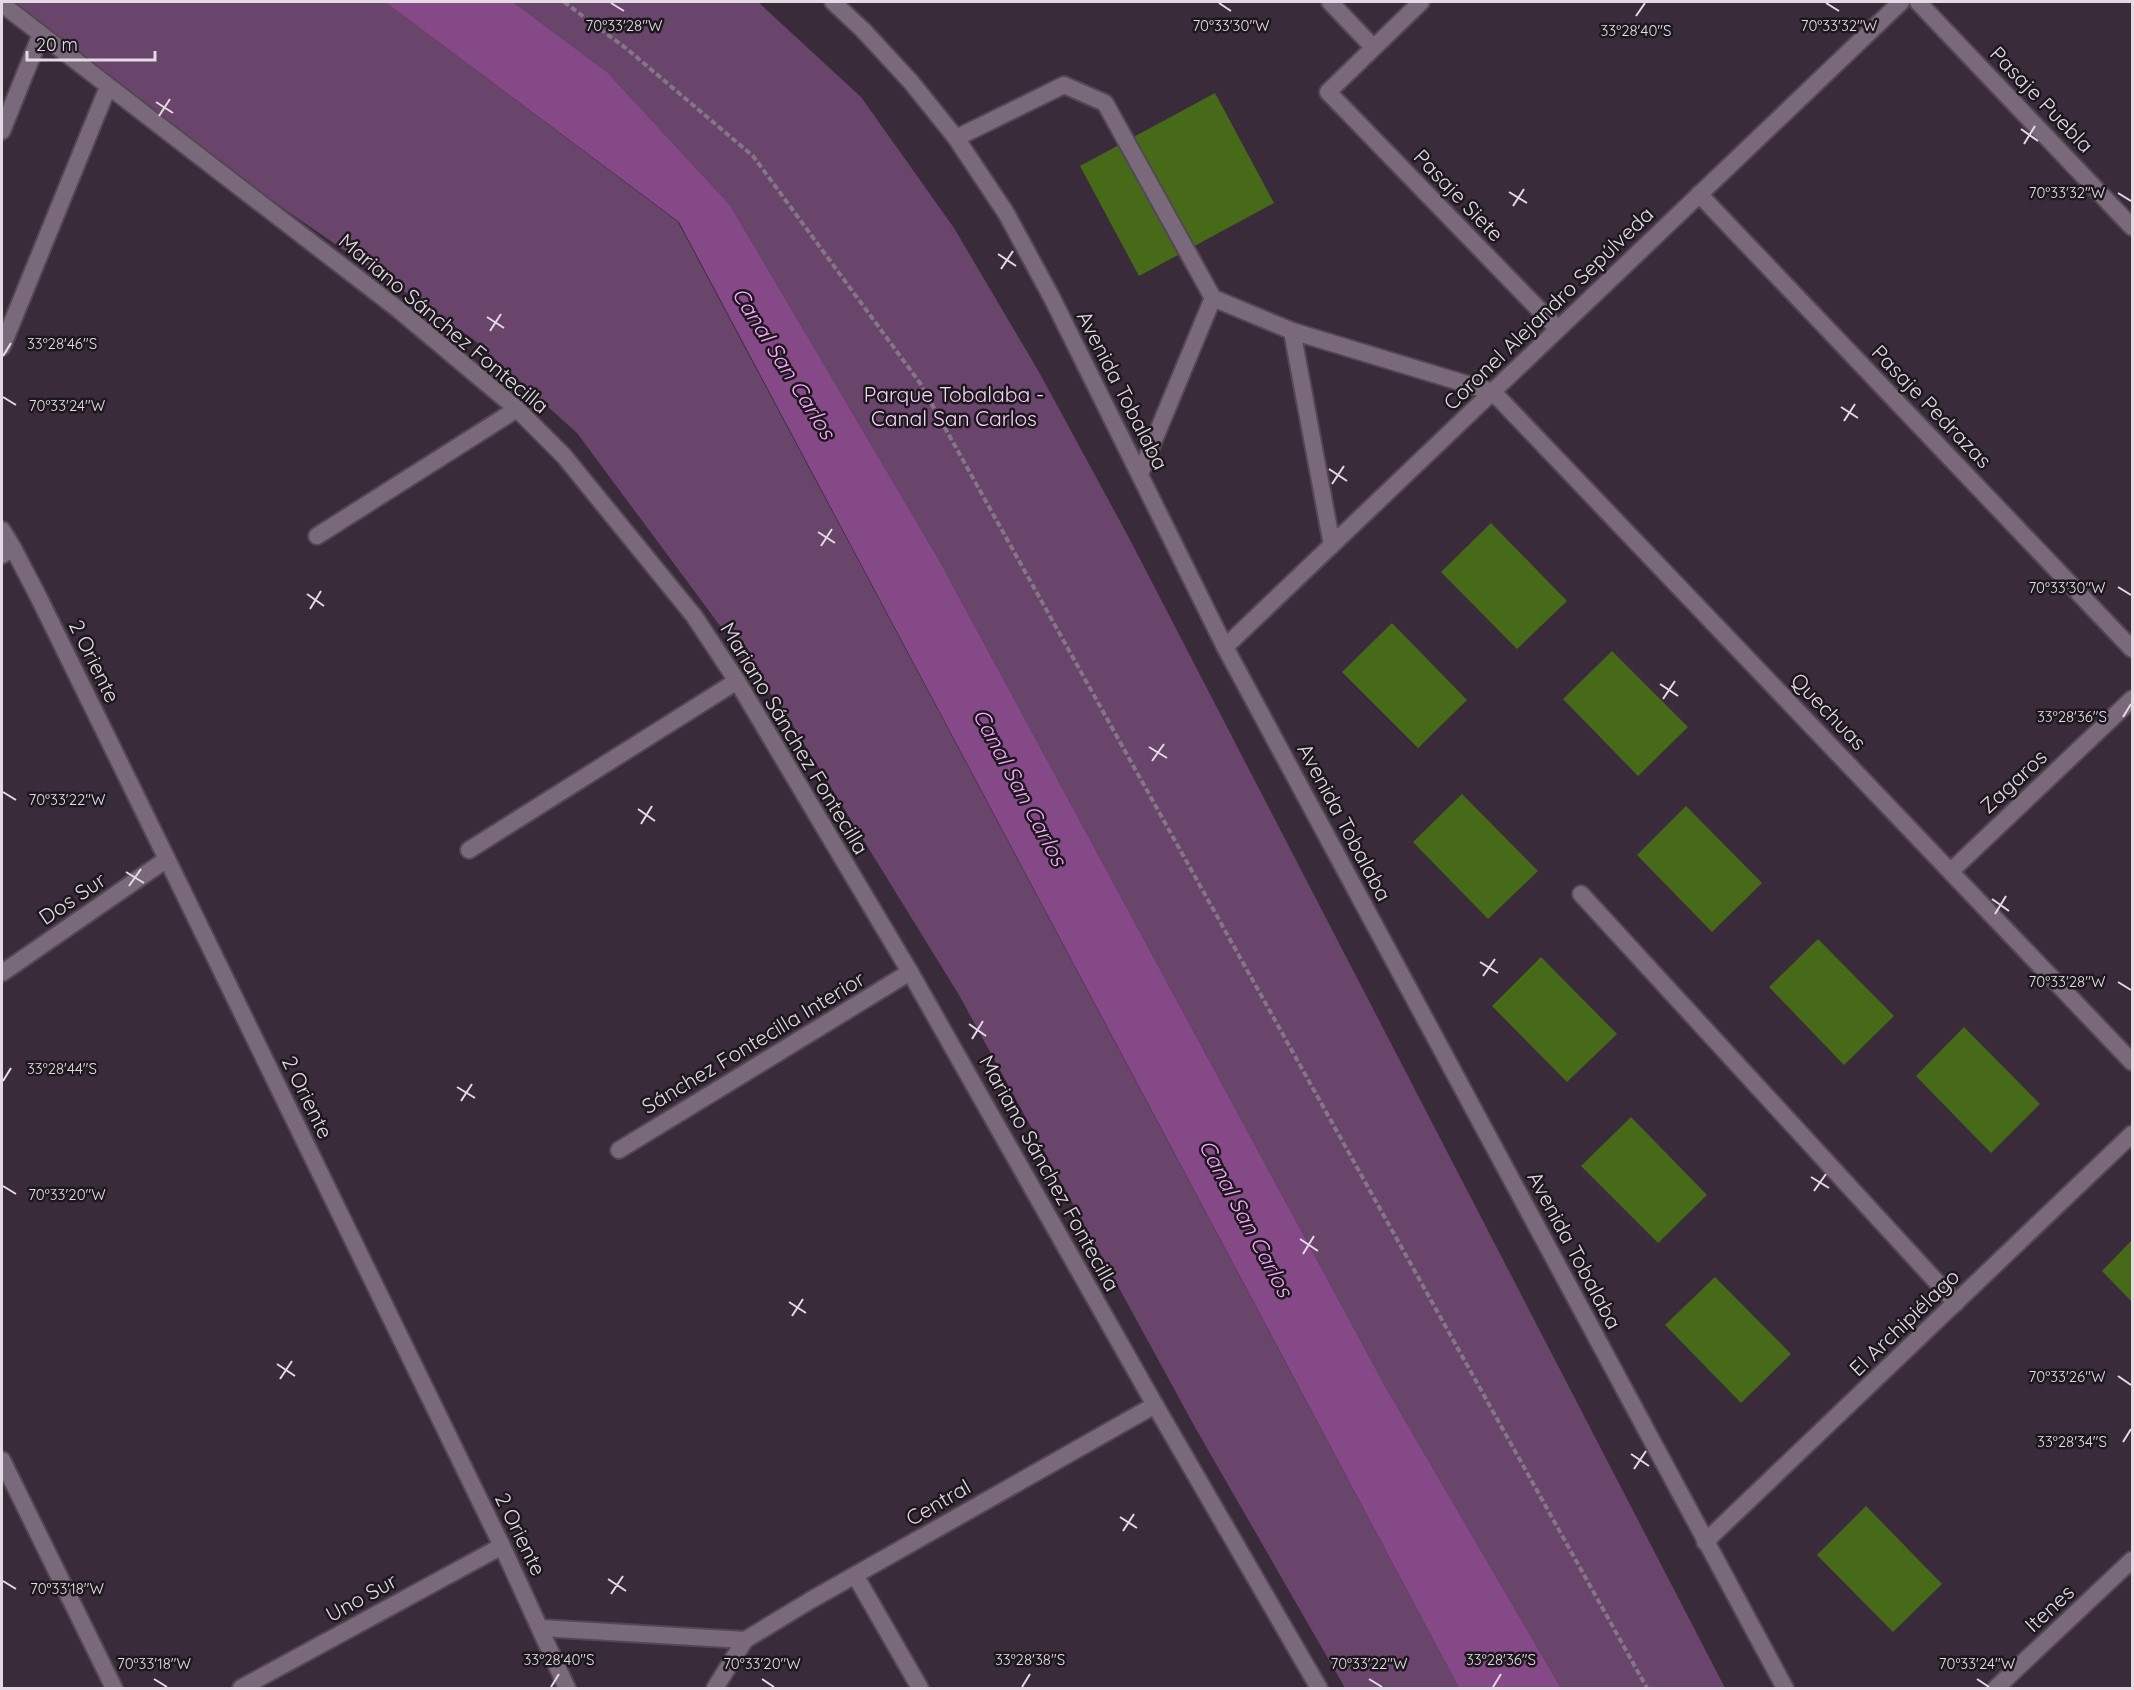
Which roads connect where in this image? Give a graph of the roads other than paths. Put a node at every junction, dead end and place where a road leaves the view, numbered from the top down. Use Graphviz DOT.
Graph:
graph roads {
  1 [pos="833,2"];
  2 [pos="1330,2"];
  3 [pos="1422,2"];
  4 [pos="1901,2"];
  5 [pos="1918,2"];
  6 [pos="2,4"];
  7 [pos="41,34"];
  8 [pos="1373,48"];
  9 [pos="108,87"];
  10 [pos="2,131"];
  11 [pos="956,138"];
  12 [pos="1699,194"];
  13 [pos="2133,227"];
  14 [pos="1213,298"];
  15 [pos="1558,329"];
  16 [pos="1292,331"];
  17 [pos="2,347"];
  18 [pos="1493,392"];
  19 [pos="517,409"];
  20 [pos="1140,474"];
  21 [pos="2,530"];
  22 [pos="317,536"];
  23 [pos="1332,545"];
  24 [pos="8,551"];
  25 [pos="1226,647"];
  26 [pos="2133,649"];
  27 [pos="737,681"];
  28 [pos="2133,699"];
  29 [pos="469,850"];
  30 [pos="167,859"];
  31 [pos="1951,871"];
  32 [pos="1581,894"];
  33 [pos="910,972"];
  34 [pos="2,973"];
  35 [pos="2133,1062"];
  36 [pos="2133,1134"];
  37 [pos="619,1150"];
  38 [pos="1956,1303"];
  39 [pos="1155,1405"];
  40 [pos="2,1460"];
  41 [pos="1705,1542"];
  42 [pos="502,1545"];
  43 [pos="2133,1560"];
  44 [pos="855,1575"];
  45 [pos="541,1628"];
  46 [pos="745,1640"];
  47 [pos="114,1689"];
  48 [pos="241,1689"];
  49 [pos="567,1689"];
  50 [pos="715,1689"];
  51 [pos="920,1689"];
  52 [pos="1319,1689"];
  53 [pos="1785,1689"];
  54 [pos="1996,1689"];
  1 -- 11 [label="street, Avenida Tobalaba"];
  2 -- 8 [label="street"];
  3 -- 8 [label="street"];
  4 -- 12 [label="street, Coronel Alejandro Sepúlveda"];
  5 -- 13 [label="street, Pasaje Puebla"];
  6 -- 7 [label="street, Mariano Sánchez Fontecilla"];
  7 -- 9 [label="street, Mariano Sánchez Fontecilla"];
  7 -- 10 [label="street"];
  8 -- 15 [label="street, Pasaje Siete"];
  9 -- 17 [label="street"];
  9 -- 19 [label="street, Mariano Sánchez Fontecilla"];
  11 -- 14 [label="street"];
  11 -- 20 [label="street, Avenida Tobalaba"];
  12 -- 15 [label="street, Coronel Alejandro Sepúlveda"];
  12 -- 26 [label="street, Pasaje Pedrazas"];
  14 -- 16 [label="street"];
  14 -- 20 [label="street"];
  15 -- 18 [label="street, Coronel Alejandro Sepúlveda"];
  16 -- 18 [label="street"];
  16 -- 23 [label="street"];
  18 -- 23 [label="street, Coronel Alejandro Sepúlveda"];
  18 -- 31 [label="street, Quechuas"];
  19 -- 22 [label="street"];
  19 -- 27 [label="street, Mariano Sánchez Fontecilla"];
  20 -- 25 [label="street, Avenida Tobalaba"];
  21 -- 24 [label="street, 2 Oriente"];
  23 -- 25 [label="street, Coronel Alejandro Sepúlveda"];
  24 -- 30 [label="street, 2 Oriente"];
  25 -- 41 [label="street, Avenida Tobalaba"];
  27 -- 29 [label="street"];
  27 -- 33 [label="street, Mariano Sánchez Fontecilla"];
  28 -- 31 [label="street, Zagaros"];
  30 -- 34 [label="street, Dos Sur"];
  30 -- 42 [label="street, 2 Oriente"];
  31 -- 35 [label="street, Quechuas"];
  32 -- 38 [label="street"];
  33 -- 37 [label="street, Sánchez Fontecilla Interior"];
  33 -- 39 [label="street, Mariano Sánchez Fontecilla"];
  36 -- 38 [label="street, El Archipiélago"];
  38 -- 41 [label="street, El Archipiélago"];
  39 -- 44 [label="street, Central"];
  39 -- 52 [label="street, Mariano Sánchez Fontecilla"];
  40 -- 47 [label="street"];
  41 -- 53 [label="street, Avenida Tobalaba"];
  42 -- 45 [label="street, 2 Oriente"];
  42 -- 48 [label="street, Uno Sur"];
  43 -- 54 [label="street, Itenes"];
  44 -- 46 [label="street, Central"];
  44 -- 51 [label="street"];
  45 -- 46 [label="street"];
  45 -- 49 [label="street, 2 Oriente"];
  46 -- 50 [label="street, Central"];
}
